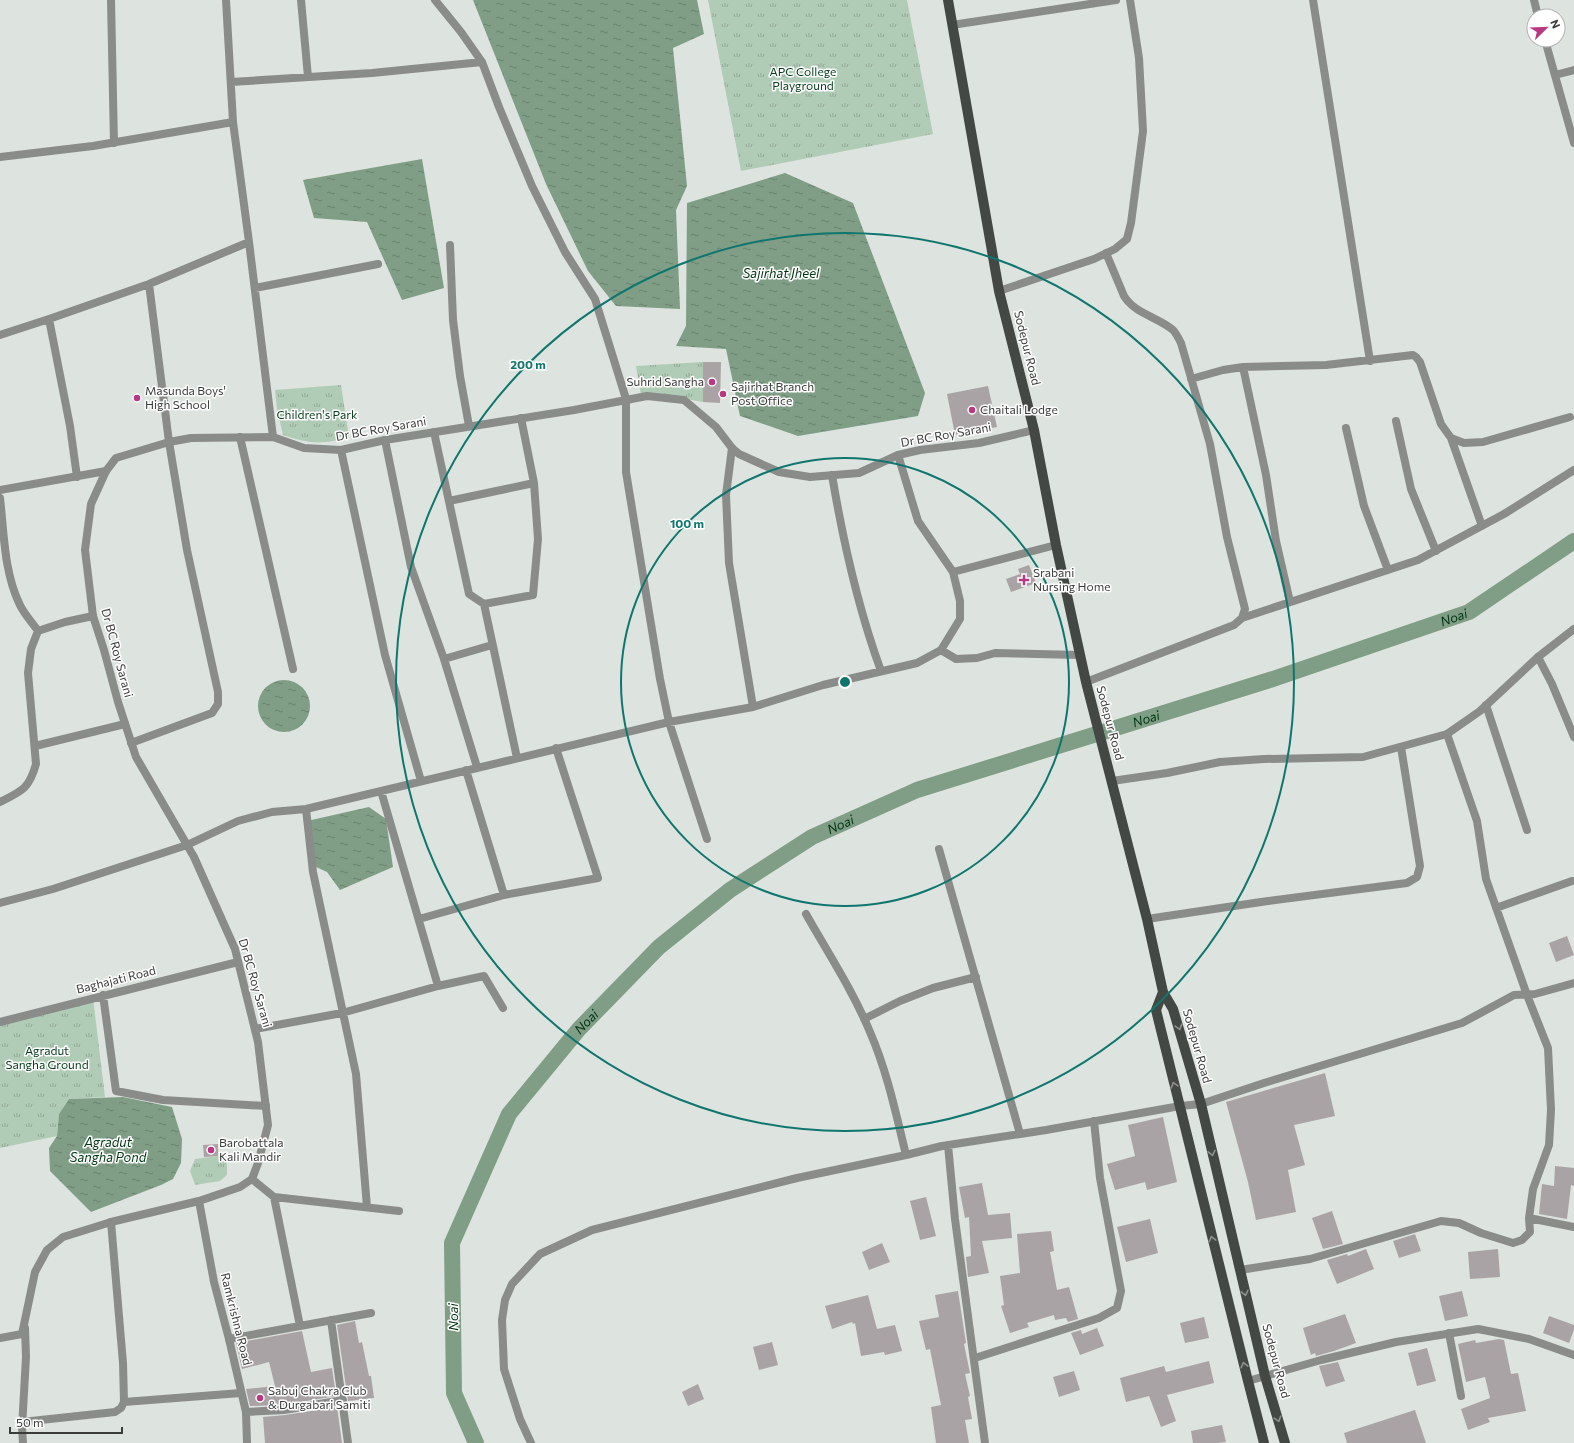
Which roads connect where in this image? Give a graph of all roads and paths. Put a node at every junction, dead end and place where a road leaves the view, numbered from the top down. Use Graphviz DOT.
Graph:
graph roads {
  1 [pos="111,0"];
  2 [pos="226,0"];
  3 [pos="301,0"];
  4 [pos="435,0"];
  5 [pos="948,0"];
  6 [pos="1116,0"];
  7 [pos="1130,0"];
  8 [pos="1313,0"];
  9 [pos="952,25"];
  10 [pos="1547,48"];
  11 [pos="482,62"];
  12 [pos="1574,70"];
  13 [pos="1555,75"];
  14 [pos="308,77"];
  15 [pos="231,82"];
  16 [pos="233,122"];
  17 [pos="114,143"];
  18 [pos="1574,143"];
  19 [pos="0,157"];
  20 [pos="249,242"];
  21 [pos="450,245"];
  22 [pos="1106,253"];
  23 [pos="378,264"];
  24 [pos="149,284"];
  25 [pos="255,288"];
  26 [pos="999,291"];
  27 [pos="49,319"];
  28 [pos="0,335"];
  29 [pos="1370,361"];
  30 [pos="1243,367"];
  31 [pos="1192,379"];
  32 [pos="626,399"];
  33 [pos="1570,417"];
  34 [pos="521,418"];
  35 [pos="1396,421"];
  36 [pos="469,426"];
  37 [pos="1346,428"];
  38 [pos="1034,430"];
  39 [pos="434,432"];
  40 [pos="240,437"];
  41 [pos="273,437"];
  42 [pos="1451,438"];
  43 [pos="385,440"];
  44 [pos="169,442"];
  45 [pos="732,448"];
  46 [pos="340,450"];
  47 [pos="898,455"];
  48 [pos="1574,470"];
  49 [pos="106,471"];
  50 [pos="832,475"];
  51 [pos="77,477"];
  52 [pos="534,483"];
  53 [pos="0,490"];
  54 [pos="0,498"];
  55 [pos="449,501"];
  56 [pos="1482,526"];
  57 [pos="1056,545"];
  58 [pos="1436,551"];
  59 [pos="1388,570"];
  60 [pos="952,572"];
  61 [pos="1290,602"];
  62 [pos="484,604"];
  63 [pos="93,616"];
  64 [pos="1242,618"];
  65 [pos="1574,629"];
  66 [pos="38,631"];
  67 [pos="492,645"];
  68 [pos="942,650"];
  69 [pos="1080,655"];
  70 [pos="1538,657"];
  71 [pos="444,659"];
  72 [pos="293,669"];
  73 [pos="881,671"];
  74 [pos="1086,682"];
  75 [pos="1486,705"];
  76 [pos="753,707"];
  77 [pos="668,722"];
  78 [pos="125,724"];
  79 [pos="1448,734"];
  80 [pos="1574,737"];
  81 [pos="131,743"];
  82 [pos="35,746"];
  83 [pos="1401,747"];
  84 [pos="556,748"];
  85 [pos="517,758"];
  86 [pos="477,767"];
  87 [pos="466,770"];
  88 [pos="421,781"];
  89 [pos="1112,781"];
  90 [pos="381,791"];
  91 [pos="0,802"];
  92 [pos="306,808"];
  93 [pos="1527,830"];
  94 [pos="707,839"];
  95 [pos="187,845"];
  96 [pos="939,849"];
  97 [pos="1572,881"];
  98 [pos="504,895"];
  99 [pos="0,903"];
  100 [pos="1496,908"];
  101 [pos="806,914"];
  102 [pos="419,919"];
  103 [pos="1147,919"];
  104 [pos="238,962"];
  105 [pos="976,977"];
  106 [pos="1574,983"];
  107 [pos="438,986"];
  108 [pos="1163,992"];
  109 [pos="103,995"];
  110 [pos="1527,995"];
  111 [pos="503,1008"];
  112 [pos="342,1013"];
  113 [pos="864,1019"];
  114 [pos="0,1022"];
  115 [pos="255,1029"];
  116 [pos="1201,1104"];
  117 [pos="266,1106"];
  118 [pos="1180,1106"];
  119 [pos="1094,1121"];
  120 [pos="1020,1134"];
  121 [pos="948,1145"];
  122 [pos="906,1155"];
  123 [pos="252,1179"];
  124 [pos="274,1197"];
  125 [pos="199,1201"];
  126 [pos="367,1208"];
  127 [pos="399,1211"];
  128 [pos="1529,1218"];
  129 [pos="111,1222"];
  130 [pos="1574,1228"];
  131 [pos="1240,1270"];
  132 [pos="371,1313"];
  133 [pos="331,1320"];
  134 [pos="300,1326"];
  135 [pos="25,1328"];
  136 [pos="1449,1333"];
  137 [pos="0,1338"];
  138 [pos="229,1339"];
  139 [pos="1574,1355"];
  140 [pos="974,1358"];
  141 [pos="1265,1376"];
  142 [pos="1248,1381"];
  143 [pos="241,1392"];
  144 [pos="1461,1396"];
  145 [pos="343,1400"];
  146 [pos="124,1402"];
  147 [pos="246,1412"];
  148 [pos="22,1422"];
  149 [pos="23,1443"];
  150 [pos="247,1443"];
  151 [pos="348,1443"];
  152 [pos="531,1443"];
  153 [pos="985,1443"];
  154 [pos="1264,1443"];
  155 [pos="1286,1443"];
  1 -- 17 [label="street"];
  2 -- 15 [label="street"];
  3 -- 14 [label="street"];
  4 -- 11 [label="street"];
  5 -- 9 [label="main road, Sodepur Road"];
  6 -- 9 [label="street"];
  7 -- 22 [label="street"];
  8 -- 29 [label="street"];
  9 -- 26 [label="main road, Sodepur Road"];
  10 -- 13 [label="street"];
  11 -- 14 [label="street"];
  11 -- 32 [label="street"];
  12 -- 13 [label="street"];
  13 -- 18 [label="street"];
  14 -- 15 [label="street"];
  15 -- 16 [label="street"];
  16 -- 17 [label="street"];
  16 -- 20 [label="street"];
  17 -- 19 [label="street"];
  20 -- 24 [label="street"];
  20 -- 25 [label="street"];
  21 -- 36 [label="street"];
  22 -- 26 [label="street"];
  22 -- 31 [label="street"];
  23 -- 25 [label="street"];
  24 -- 27 [label="street"];
  24 -- 44 [label="street"];
  25 -- 41 [label="street"];
  26 -- 38 [label="main road, Sodepur Road"];
  27 -- 28 [label="street"];
  27 -- 51 [label="street"];
  29 -- 30 [label="street"];
  29 -- 42 [label="street"];
  30 -- 31 [label="street"];
  30 -- 61 [label="street"];
  31 -- 64 [label="street"];
  32 -- 34 [label="street, Dr BC Roy Sarani"];
  32 -- 45 [label="street, Dr BC Roy Sarani"];
  32 -- 77 [label="street"];
  33 -- 42 [label="street"];
  34 -- 36 [label="street, Dr BC Roy Sarani"];
  34 -- 52 [label="street"];
  35 -- 58 [label="street"];
  36 -- 39 [label="street, Dr BC Roy Sarani"];
  37 -- 59 [label="street"];
  38 -- 47 [label="street, Dr BC Roy Sarani"];
  38 -- 57 [label="main road, Sodepur Road"];
  39 -- 43 [label="street, Dr BC Roy Sarani"];
  39 -- 55 [label="street"];
  40 -- 41 [label="street, Dr BC Roy Sarani"];
  40 -- 44 [label="street, Dr BC Roy Sarani"];
  40 -- 72 [label="street"];
  41 -- 46 [label="street, Dr BC Roy Sarani"];
  42 -- 56 [label="street"];
  43 -- 46 [label="street, Dr BC Roy Sarani"];
  43 -- 71 [label="street"];
  44 -- 49 [label="street, Dr BC Roy Sarani"];
  44 -- 81 [label="street"];
  45 -- 50 [label="street, Dr BC Roy Sarani"];
  45 -- 76 [label="street"];
  46 -- 88 [label="street"];
  47 -- 50 [label="street, Dr BC Roy Sarani"];
  47 -- 60 [label="street"];
  48 -- 56 [label="street"];
  49 -- 51 [label="street"];
  49 -- 63 [label="street, Dr BC Roy Sarani"];
  50 -- 73 [label="street"];
  51 -- 53 [label="street"];
  52 -- 55 [label="street"];
  52 -- 62 [label="street"];
  54 -- 66 [label="street"];
  55 -- 62 [label="street"];
  56 -- 58 [label="street"];
  57 -- 60 [label="street"];
  57 -- 69 [label="main road, Sodepur Road"];
  58 -- 59 [label="street"];
  59 -- 61 [label="street"];
  60 -- 68 [label="street"];
  61 -- 64 [label="street"];
  62 -- 67 [label="street"];
  63 -- 66 [label="street"];
  63 -- 78 [label="street, Dr BC Roy Sarani"];
  64 -- 74 [label="street"];
  65 -- 70 [label="street"];
  66 -- 82 [label="street"];
  67 -- 71 [label="street"];
  67 -- 85 [label="street"];
  68 -- 69 [label="street"];
  68 -- 73 [label="street"];
  69 -- 74 [label="main road, Sodepur Road"];
  70 -- 75 [label="street"];
  70 -- 80 [label="street"];
  71 -- 86 [label="street"];
  73 -- 76 [label="street"];
  74 -- 89 [label="main road, Sodepur Road"];
  75 -- 79 [label="street"];
  75 -- 93 [label="street"];
  76 -- 77 [label="street"];
  77 -- 84 [label="street"];
  77 -- 94 [label="street"];
  78 -- 81 [label="street, Dr BC Roy Sarani"];
  78 -- 82 [label="street"];
  79 -- 83 [label="street"];
  79 -- 100 [label="street"];
  81 -- 95 [label="street, Dr BC Roy Sarani"];
  82 -- 91 [label="street"];
  83 -- 89 [label="street"];
  83 -- 103 [label="street"];
  84 -- 85 [label="street"];
  84 -- 98 [label="street"];
  85 -- 86 [label="street"];
  86 -- 87 [label="street"];
  87 -- 88 [label="street"];
  87 -- 98 [label="street"];
  88 -- 90 [label="street"];
  89 -- 103 [label="main road, Sodepur Road"];
  90 -- 92 [label="street"];
  90 -- 102 [label="street"];
  92 -- 95 [label="street"];
  92 -- 112 [label="street"];
  95 -- 99 [label="street"];
  95 -- 104 [label="street, Dr BC Roy Sarani"];
  96 -- 105 [label="street"];
  97 -- 100 [label="street"];
  98 -- 102 [label="street"];
  100 -- 110 [label="street"];
  101 -- 113 [label="street"];
  102 -- 107 [label="street"];
  103 -- 108 [label="main road, Sodepur Road"];
  104 -- 109 [label="street, Baghajati Road"];
  104 -- 115 [label="street, Dr BC Roy Sarani"];
  105 -- 113 [label="street"];
  105 -- 120 [label="street"];
  106 -- 110 [label="street"];
  107 -- 111 [label="street"];
  107 -- 112 [label="street"];
  108 -- 116 [label="main road, Sodepur Road, one-way"];
  118 -- 108 [label="main road, one-way"];
  109 -- 114 [label="street, Baghajati Road"];
  109 -- 117 [label="street"];
  110 -- 116 [label="street"];
  110 -- 128 [label="street"];
  112 -- 115 [label="street"];
  112 -- 126 [label="street"];
  113 -- 122 [label="street"];
  115 -- 117 [label="street, Dr BC Roy Sarani"];
  116 -- 118 [label="street"];
  116 -- 131 [label="main road, Sodepur Road, one-way"];
  117 -- 123 [label="street, Dr BC Roy Sarani"];
  118 -- 119 [label="street"];
  142 -- 118 [label="main road, one-way"];
  119 -- 120 [label="street"];
  119 -- 140 [label="street"];
  120 -- 121 [label="street"];
  121 -- 122 [label="street"];
  121 -- 140 [label="street"];
  122 -- 152 [label="street"];
  123 -- 124 [label="street"];
  123 -- 125 [label="street"];
  124 -- 126 [label="street"];
  124 -- 134 [label="street"];
  125 -- 129 [label="street"];
  125 -- 138 [label="street, Ramkrishna Road"];
  126 -- 127 [label="street"];
  128 -- 130 [label="street"];
  128 -- 131 [label="street"];
  129 -- 135 [label="street"];
  129 -- 146 [label="street"];
  131 -- 141 [label="main road, Sodepur Road, one-way"];
  132 -- 133 [label="street"];
  133 -- 134 [label="street"];
  133 -- 145 [label="street"];
  134 -- 138 [label="street"];
  135 -- 137 [label="street"];
  135 -- 148 [label="street"];
  136 -- 139 [label="street"];
  136 -- 141 [label="street"];
  136 -- 144 [label="street"];
  138 -- 143 [label="street, Ramkrishna Road"];
  140 -- 153 [label="street"];
  141 -- 142 [label="street"];
  141 -- 155 [label="main road, Sodepur Road, one-way"];
  142 -- 154 [label="main road"];
  143 -- 146 [label="street"];
  143 -- 147 [label="street, Ramkrishna Road"];
  145 -- 147 [label="street"];
  145 -- 151 [label="street"];
  146 -- 148 [label="street"];
  147 -- 150 [label="street, Ramkrishna Road"];
  148 -- 149 [label="street"];
}
